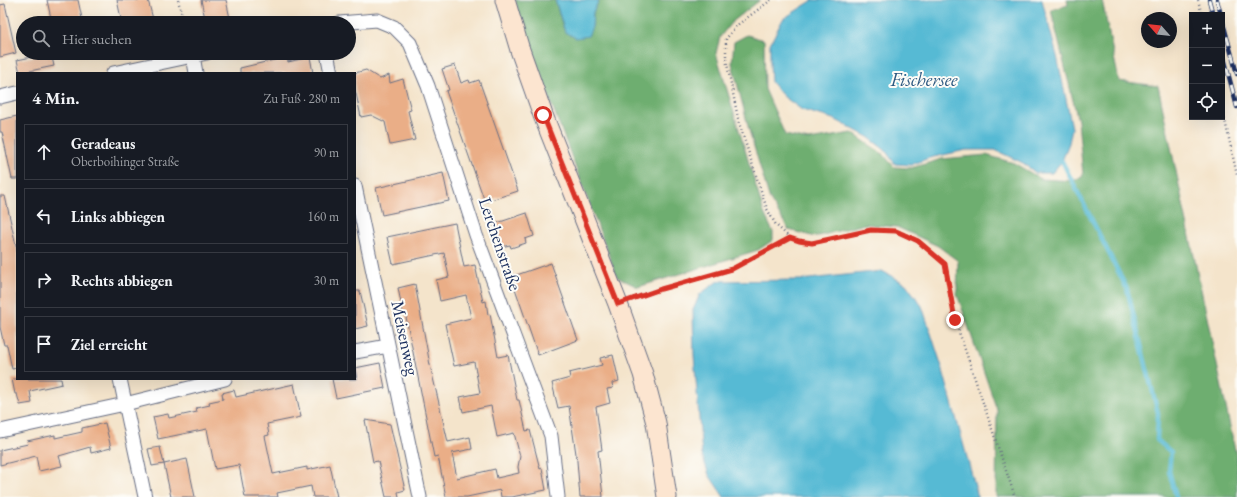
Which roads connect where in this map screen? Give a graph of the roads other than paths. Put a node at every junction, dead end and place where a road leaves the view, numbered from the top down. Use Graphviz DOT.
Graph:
graph roads {
  1 [pos="505,0"];
  2 [pos="356,22"];
  3 [pos="174,60"];
  4 [pos="194,60"];
  5 [pos="328,60"];
  6 [pos="118,72"];
  7 [pos="196,72"];
  8 [pos="331,72"];
  9 [pos="16,94"];
  10 [pos="0,97"];
  11 [pos="356,191"];
  12 [pos="388,346"];
  13 [pos="356,352"];
  14 [pos="120,380"];
  15 [pos="221,380"];
  16 [pos="125,404"];
  17 [pos="0,430"];
  18 [pos="145,497"];
  19 [pos="420,497"];
  20 [pos="558,497"];
  21 [pos="667,497"];
  1 -- 21 [label="main road"];
  2 -- 20 [label="street, Lerchenstraße"];
  3 -- 6 [label="street"];
  4 -- 7 [label="street"];
  5 -- 8 [label="street"];
  9 -- 10 [label="street"];
  11 -- 12 [label="street, Meisenweg"];
  12 -- 13 [label="street"];
  12 -- 19 [label="street, Meisenweg"];
  14 -- 16 [label="street"];
  15 -- 16 [label="street"];
  16 -- 17 [label="street"];
  16 -- 18 [label="street"];
}
